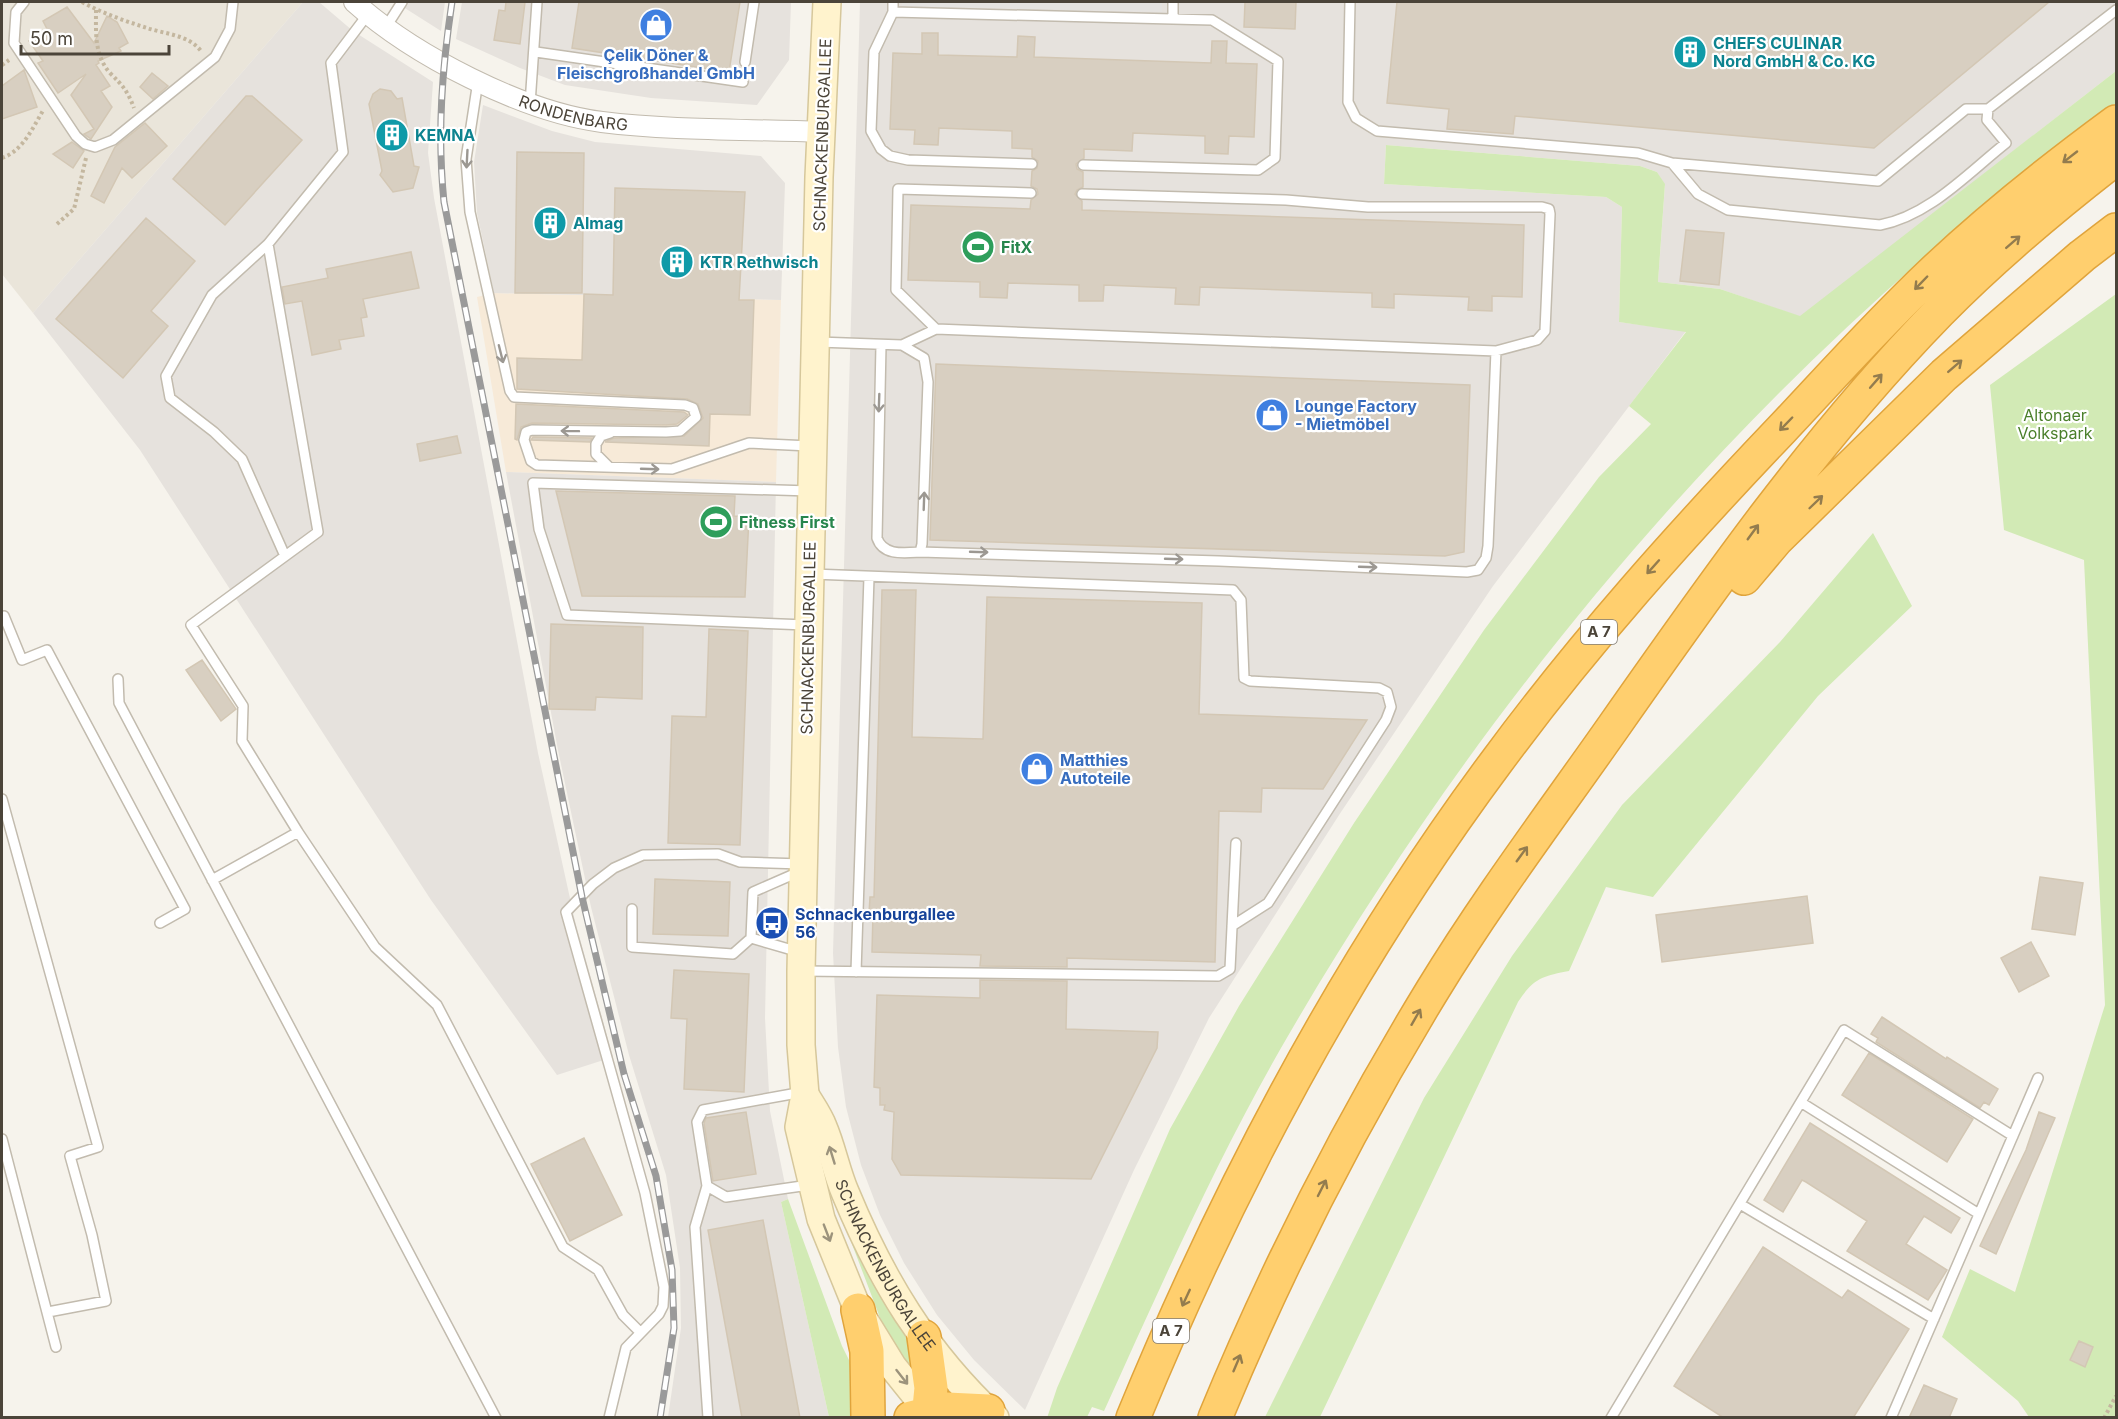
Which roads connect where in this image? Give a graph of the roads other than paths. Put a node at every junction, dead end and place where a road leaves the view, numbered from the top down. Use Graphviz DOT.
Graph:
graph roads {
  1 [pos="24,2"];
  2 [pos="232,2"];
  3 [pos="402,2"];
  4 [pos="537,2"];
  5 [pos="754,2"];
  6 [pos="827,2"];
  7 [pos="1173,2"];
  8 [pos="1350,2"];
  9 [pos="893,7"];
  10 [pos="361,8"];
  11 [pos="2116,10"];
  12 [pos="1173,19"];
  13 [pos="386,27"];
  14 [pos="536,52"];
  15 [pos="745,62"];
  16 [pos="478,80"];
  17 [pos="743,82"];
  18 [pos="530,104"];
  19 [pos="1988,109"];
  20 [pos="2116,122"];
  21 [pos="821,132"];
  22 [pos="2116,158"];
  23 [pos="1672,163"];
  24 [pos="1032,164"];
  25 [pos="1083,165"];
  26 [pos="1031,193"];
  27 [pos="1082,194"];
  28 [pos="2116,230"];
  29 [pos="268,244"];
  30 [pos="936,329"];
  31 [pos="816,342"];
  32 [pos="881,345"];
  33 [pos="902,345"];
  34 [pos="1496,351"];
  35 [pos="616,431"];
  36 [pos="812,447"];
  37 [pos="610,467"];
  38 [pos="811,491"];
  39 [pos="920,552"];
  40 [pos="285,556"];
  41 [pos="809,574"];
  42 [pos="869,578"];
  43 [pos="2,617"];
  44 [pos="808,625"];
  45 [pos="118,679"];
  46 [pos="1609,733"];
  47 [pos="2,800"];
  48 [pos="298,832"];
  49 [pos="1236,843"];
  50 [pos="803,867"];
  51 [pos="212,880"];
  52 [pos="632,909"];
  53 [pos="160,923"];
  54 [pos="1232,927"];
  55 [pos="751,938"];
  56 [pos="801,962"];
  57 [pos="856,972"];
  58 [pos="2038,1078"];
  59 [pos="805,1093"];
  60 [pos="1802,1103"];
  61 [pos="2013,1136"];
  62 [pos="2,1139"];
  63 [pos="812,1185"];
  64 [pos="706,1186"];
  65 [pos="1740,1204"];
  66 [pos="1979,1214"];
  67 [pos="858,1310"];
  68 [pos="48,1312"];
  69 [pos="1934,1319"];
  70 [pos="640,1332"];
  71 [pos="924,1337"];
  72 [pos="56,1347"];
  73 [pos="992,1414"];
  74 [pos="925,1416"];
  75 [pos="496,1418"];
  76 [pos="609,1418"];
  77 [pos="708,1418"];
  78 [pos="867,1418"];
  79 [pos="1133,1418"];
  80 [pos="1215,1418"];
  81 [pos="1611,1418"];
  82 [pos="1891,1418"];
  1 -- 2 [label="lane"];
  3 -- 13 [label="lane"];
  4 -- 14 [label="lane"];
  5 -- 15 [label="lane"];
  6 -- 21 [label="main road, SCHNACKENBURGALLEE"];
  7 -- 12 [label="lane"];
  8 -- 23 [label="lane"];
  9 -- 12 [label="lane"];
  9 -- 24 [label="lane"];
  10 -- 13 [label="street, RONDENBARG"];
  10 -- 29 [label="lane"];
  11 -- 19 [label="lane"];
  12 -- 25 [label="lane"];
  13 -- 16 [label="street, RONDENBARG"];
  14 -- 17 [label="lane"];
  14 -- 18 [label="lane"];
  16 -- 18 [label="street, RONDENBARG"];
  16 -- 35 [label="lane, one-way"];
  18 -- 21 [label="street, RONDENBARG"];
  19 -- 23 [label="lane"];
  19 -- 23 [label="lane"];
  20 -- 79 [label="highway, A 7, one-way"];
  21 -- 31 [label="main road, SCHNACKENBURGALLEE"];
  46 -- 22 [label="highway, one-way"];
  26 -- 30 [label="lane"];
  27 -- 34 [label="lane"];
  46 -- 28 [label="highway, one-way"];
  29 -- 40 [label="lane"];
  29 -- 40 [label="lane"];
  30 -- 33 [label="lane"];
  30 -- 34 [label="lane"];
  31 -- 32 [label="lane"];
  31 -- 36 [label="main road, SCHNACKENBURGALLEE"];
  32 -- 33 [label="lane"];
  32 -- 39 [label="lane, one-way"];
  39 -- 33 [label="lane, one-way"];
  39 -- 34 [label="lane, one-way"];
  35 -- 37 [label="lane"];
  35 -- 37 [label="lane, one-way"];
  37 -- 36 [label="lane, one-way"];
  36 -- 38 [label="main road, SCHNACKENBURGALLEE"];
  38 -- 41 [label="main road, SCHNACKENBURGALLEE"];
  38 -- 44 [label="lane"];
  40 -- 48 [label="lane"];
  41 -- 42 [label="lane"];
  41 -- 44 [label="main road, SCHNACKENBURGALLEE"];
  42 -- 54 [label="lane"];
  42 -- 57 [label="lane"];
  43 -- 53 [label="lane"];
  44 -- 50 [label="main road, SCHNACKENBURGALLEE"];
  45 -- 51 [label="lane"];
  80 -- 46 [label="highway, one-way"];
  47 -- 68 [label="lane"];
  48 -- 51 [label="lane"];
  48 -- 70 [label="lane"];
  49 -- 54 [label="lane"];
  50 -- 55 [label="lane"];
  50 -- 56 [label="main road, SCHNACKENBURGALLEE"];
  50 -- 70 [label="lane"];
  51 -- 75 [label="lane"];
  52 -- 55 [label="lane"];
  54 -- 57 [label="lane"];
  55 -- 56 [label="lane"];
  56 -- 57 [label="lane"];
  56 -- 59 [label="main road, SCHNACKENBURGALLEE"];
  58 -- 61 [label="lane"];
  59 -- 63 [label="main road, SCHNACKENBURGALLEE"];
  59 -- 64 [label="lane"];
  71 -- 59 [label="main road, SCHNACKENBURGALLEE, one-way"];
  60 -- 61 [label="lane"];
  60 -- 65 [label="lane"];
  60 -- 66 [label="lane"];
  61 -- 66 [label="lane"];
  62 -- 68 [label="lane"];
  63 -- 64 [label="lane"];
  63 -- 67 [label="main road, SCHNACKENBURGALLEE, one-way"];
  64 -- 77 [label="lane"];
  65 -- 69 [label="lane"];
  65 -- 81 [label="lane"];
  66 -- 69 [label="lane"];
  67 -- 74 [label="main road, SCHNACKENBURGALLEE, one-way"];
  67 -- 78 [label="highway"];
  68 -- 72 [label="lane"];
  69 -- 82 [label="lane"];
  70 -- 76 [label="lane"];
  71 -- 73 [label="main road, SCHNACKENBURGALLEE"];
  71 -- 74 [label="highway"];
  73 -- 74 [label="highway"];
}
